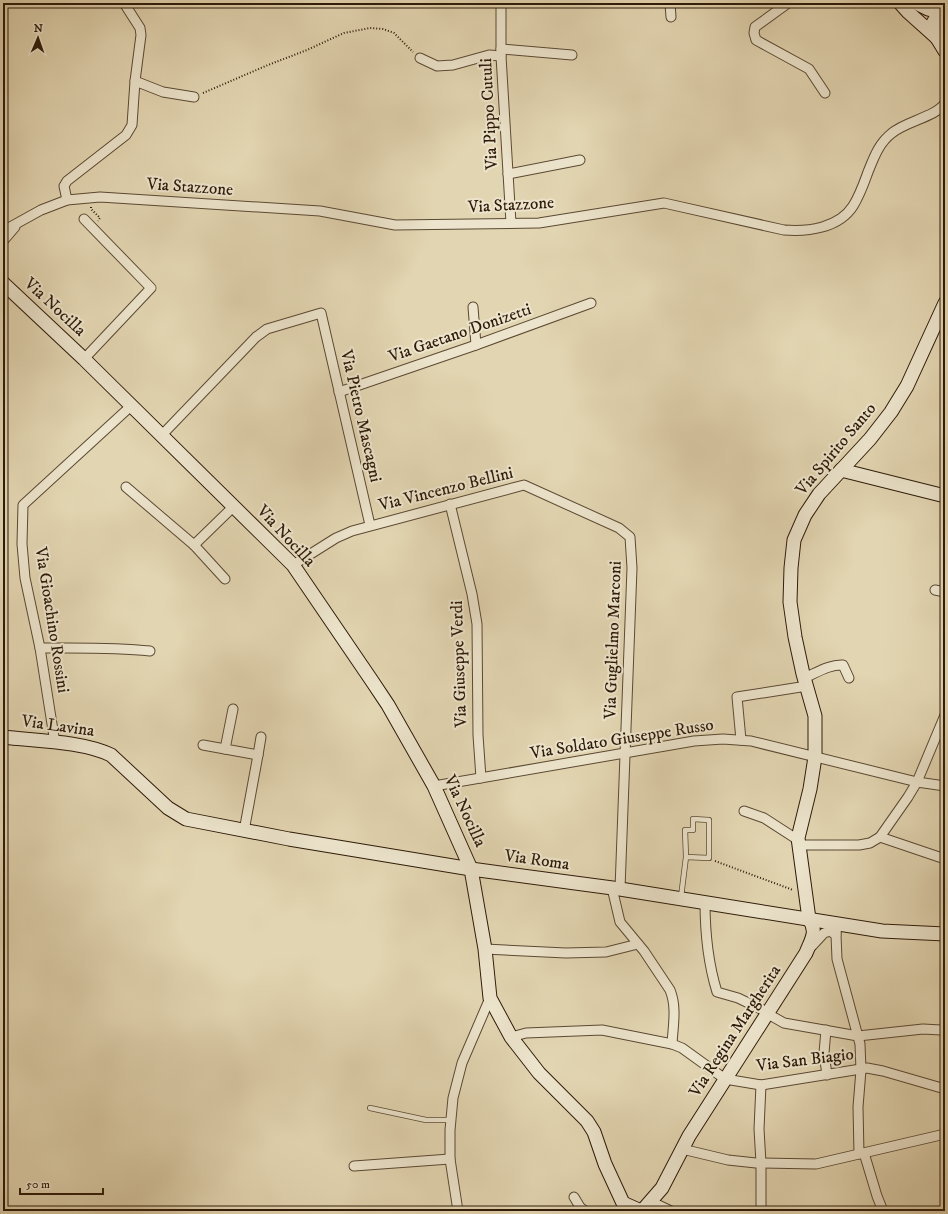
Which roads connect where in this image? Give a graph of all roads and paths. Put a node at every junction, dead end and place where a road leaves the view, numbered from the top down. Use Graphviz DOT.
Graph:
graph roads {
  1 [pos="124,3"];
  2 [pos="501,3"];
  3 [pos="670,3"];
  4 [pos="788,3"];
  5 [pos="900,3"];
  6 [pos="916,3"];
  7 [pos="944,13"];
  8 [pos="671,17"];
  9 [pos="937,38"];
  10 [pos="945,51"];
  11 [pos="501,53"];
  12 [pos="572,55"];
  13 [pos="420,58"];
  14 [pos="135,81"];
  15 [pos="825,93"];
  16 [pos="194,97"];
  17 [pos="945,103"];
  18 [pos="580,160"];
  19 [pos="508,174"];
  20 [pos="67,200"];
  21 [pos="84,219"];
  22 [pos="20,222"];
  23 [pos="511,223"];
  24 [pos="3,231"];
  25 [pos="3,241"];
  26 [pos="3,283"];
  27 [pos="591,303"];
  28 [pos="945,303"];
  29 [pos="473,307"];
  30 [pos="941,323"];
  31 [pos="476,345"];
  32 [pos="84,359"];
  33 [pos="339,392"];
  34 [pos="131,406"];
  35 [pos="161,436"];
  36 [pos="841,470"];
  37 [pos="126,487"];
  38 [pos="945,496"];
  39 [pos="450,504"];
  40 [pos="233,507"];
  41 [pos="370,525"];
  42 [pos="630,537"];
  43 [pos="194,546"];
  44 [pos="293,566"];
  45 [pos="224,579"];
  46 [pos="935,590"];
  47 [pos="945,592"];
  48 [pos="40,648"];
  49 [pos="150,651"];
  50 [pos="849,678"];
  51 [pos="805,682"];
  52 [pos="233,709"];
  53 [pos="945,715"];
  54 [pos="3,737"];
  55 [pos="261,737"];
  56 [pos="741,740"];
  57 [pos="55,743"];
  58 [pos="204,745"];
  59 [pos="225,749"];
  60 [pos="625,753"];
  61 [pos="258,755"];
  62 [pos="815,757"];
  63 [pos="481,778"];
  64 [pos="917,782"];
  65 [pos="434,786"];
  66 [pos="945,786"];
  67 [pos="744,811"];
  68 [pos="180,816"];
  69 [pos="244,831"];
  70 [pos="880,837"];
  71 [pos="799,841"];
  72 [pos="686,857"];
  73 [pos="709,858"];
  74 [pos="945,859"];
  75 [pos="471,869"];
  76 [pos="616,889"];
  77 [pos="806,894"];
  78 [pos="681,898"];
  79 [pos="705,902"];
  80 [pos="802,918"];
  81 [pos="836,933"];
  82 [pos="945,934"];
  83 [pos="638,944"];
  84 [pos="485,949"];
  85 [pos="806,953"];
  86 [pos="490,998"];
  87 [pos="768,1014"];
  88 [pos="944,1028"];
  89 [pos="826,1030"];
  90 [pos="858,1036"];
  91 [pos="510,1037"];
  92 [pos="672,1044"];
  93 [pos="861,1070"];
  94 [pos="827,1075"];
  95 [pos="725,1079"];
  96 [pos="761,1085"];
  97 [pos="945,1089"];
  98 [pos="370,1108"];
  99 [pos="451,1120"];
  100 [pos="945,1134"];
  101 [pos="684,1145"];
  102 [pos="861,1154"];
  103 [pos="450,1159"];
  104 [pos="761,1163"];
  105 [pos="354,1166"];
  106 [pos="574,1197"];
  107 [pos="640,1208"];
  108 [pos="458,1211"];
  109 [pos="585,1211"];
  110 [pos="671,1211"];
  111 [pos="761,1211"];
  112 [pos="883,1211"];
  1 -- 14 [label="street"];
  2 -- 11 [label="street, Via Pippo Cutuli"];
  3 -- 8 [label="street"];
  4 -- 15 [label="street"];
  5 -- 9 [label="street"];
  6 -- 7 [label="street"];
  7 -- 9 [label="street"];
  9 -- 10 [label="street"];
  11 -- 12 [label="street"];
  11 -- 13 [label="street"];
  11 -- 19 [label="street, Via Pippo Cutuli"];
  13 -- 16 [label="path"];
  14 -- 16 [label="street"];
  14 -- 20 [label="street"];
  17 -- 23 [label="street, Via Stazzone"];
  18 -- 19 [label="street"];
  19 -- 23 [label="street, Via Pippo Cutuli"];
  20 -- 22 [label="street, Via Stazzone"];
  20 -- 23 [label="street, Via Stazzone"];
  21 -- 32 [label="street"];
  22 -- 24 [label="street, Via Stazzone"];
  22 -- 25 [label="street"];
  26 -- 32 [label="street, Via Nocilla"];
  27 -- 31 [label="street, Via Gaetano Donizetti"];
  28 -- 30 [label="street, Via Spirito Santo"];
  29 -- 31 [label="street"];
  30 -- 36 [label="street, Via Spirito Santo"];
  31 -- 33 [label="street, Via Gaetano Donizetti"];
  32 -- 34 [label="street, Via Nocilla"];
  33 -- 35 [label="street, Via Pietro Mascagni"];
  33 -- 41 [label="street, Via Pietro Mascagni"];
  34 -- 35 [label="street, Via Nocilla"];
  34 -- 48 [label="street, Via Gioachino Rossini"];
  35 -- 40 [label="street, Via Nocilla"];
  36 -- 38 [label="street"];
  36 -- 51 [label="street, Via Spirito Santo"];
  37 -- 43 [label="street"];
  39 -- 41 [label="street, Via Vincenzo Bellini"];
  39 -- 42 [label="street, Via Vincenzo Bellini"];
  39 -- 63 [label="street, Via Giuseppe Verdi"];
  40 -- 43 [label="street"];
  40 -- 44 [label="street, Via Nocilla"];
  41 -- 44 [label="street, Via Vincenzo Bellini"];
  42 -- 60 [label="street, Via Guglielmo Marconi"];
  43 -- 45 [label="street"];
  44 -- 65 [label="street, Via Nocilla"];
  46 -- 47 [label="street"];
  48 -- 49 [label="street"];
  48 -- 57 [label="street, Via Gioachino Rossini"];
  50 -- 51 [label="street"];
  51 -- 56 [label="street"];
  51 -- 62 [label="street, Via Spirito Santo"];
  52 -- 59 [label="street"];
  53 -- 64 [label="street"];
  54 -- 57 [label="street, Via Lavina"];
  55 -- 61 [label="street"];
  56 -- 60 [label="street, Via Soldato Giuseppe Russo"];
  56 -- 62 [label="street, Via Soldato Giuseppe Russo"];
  57 -- 68 [label="street, Via Lavina"];
  58 -- 59 [label="street"];
  59 -- 61 [label="street"];
  60 -- 63 [label="street, Via Soldato Giuseppe Russo"];
  60 -- 76 [label="street, Via Guglielmo Marconi"];
  61 -- 69 [label="street"];
  62 -- 64 [label="street, Via Soldato Giuseppe Russo"];
  62 -- 71 [label="street, Via Spirito Santo"];
  63 -- 65 [label="street, Via Soldato Giuseppe Russo"];
  64 -- 66 [label="street, Via Soldato Giuseppe Russo"];
  64 -- 70 [label="street"];
  65 -- 75 [label="street, Via Nocilla"];
  67 -- 71 [label="street"];
  68 -- 69 [label="street, Via Roma"];
  69 -- 75 [label="street, Via Roma"];
  70 -- 71 [label="street"];
  70 -- 74 [label="street"];
  71 -- 77 [label="street"];
  72 -- 73 [label="lane"];
  72 -- 73 [label="lane"];
  72 -- 78 [label="lane"];
  73 -- 77 [label="path"];
  75 -- 76 [label="street, Via Roma"];
  75 -- 84 [label="street, Via Nocilla"];
  76 -- 78 [label="street, Via Roma"];
  76 -- 83 [label="street, Via Guglielmo Marconi"];
  77 -- 80 [label="street"];
  78 -- 79 [label="street, Via Roma"];
  79 -- 80 [label="street, Via Roma"];
  79 -- 87 [label="street"];
  80 -- 81 [label="street, Via Roma"];
  80 -- 85 [label="street, Via Regina Margherita"];
  81 -- 82 [label="street, Via Roma"];
  81 -- 85 [label="street"];
  81 -- 90 [label="street"];
  83 -- 84 [label="street"];
  83 -- 92 [label="street, Via Guglielmo Marconi"];
  84 -- 86 [label="street, Via Nocilla"];
  85 -- 87 [label="street, Via Regina Margherita"];
  86 -- 91 [label="street"];
  86 -- 99 [label="street"];
  87 -- 89 [label="street"];
  87 -- 95 [label="street, Via Regina Margherita"];
  88 -- 90 [label="street"];
  89 -- 90 [label="street"];
  89 -- 94 [label="street"];
  90 -- 93 [label="street"];
  91 -- 92 [label="street, Via San Biagio"];
  91 -- 107 [label="street"];
  92 -- 95 [label="street, Via San Biagio"];
  93 -- 94 [label="street, Via San Biagio"];
  93 -- 97 [label="street, Via San Biagio"];
  93 -- 102 [label="street"];
  94 -- 96 [label="street, Via San Biagio"];
  95 -- 96 [label="street, Via San Biagio"];
  95 -- 101 [label="street, Via Regina Margherita"];
  96 -- 104 [label="street"];
  98 -- 99 [label="lane"];
  99 -- 103 [label="street"];
  100 -- 102 [label="street"];
  101 -- 104 [label="street"];
  101 -- 107 [label="street, Via Regina Margherita"];
  102 -- 104 [label="street"];
  102 -- 112 [label="street"];
  103 -- 105 [label="street"];
  103 -- 108 [label="street"];
  104 -- 111 [label="street"];
  106 -- 109 [label="street"];
  107 -- 110 [label="street"];
}
